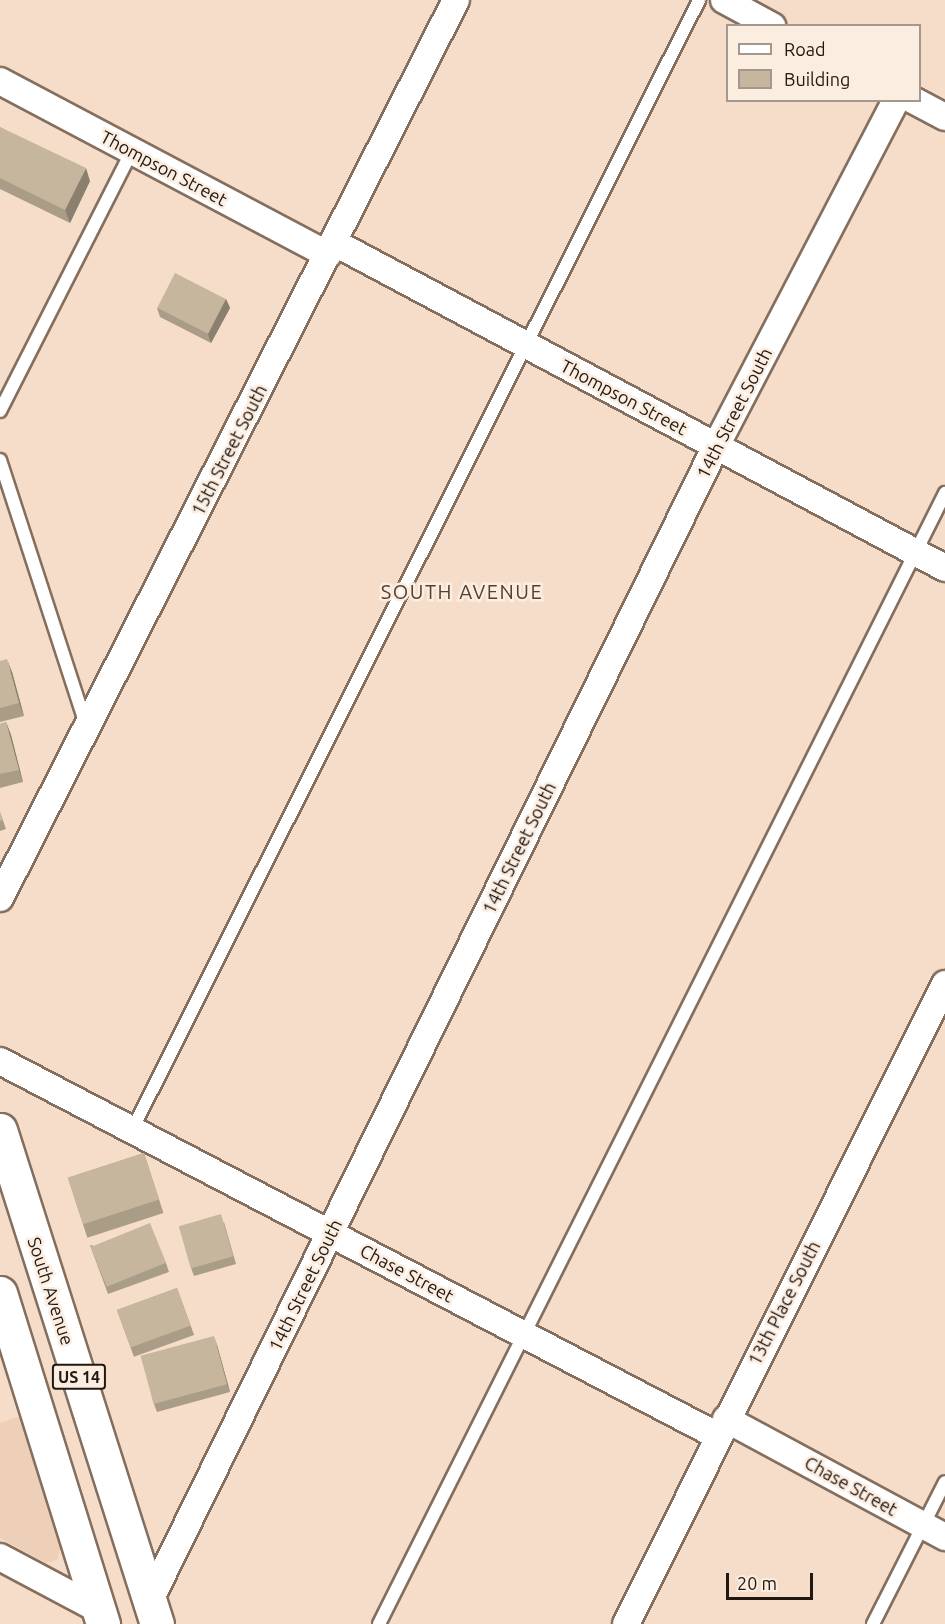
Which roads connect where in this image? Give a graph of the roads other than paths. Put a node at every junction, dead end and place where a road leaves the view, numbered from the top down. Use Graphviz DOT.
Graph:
graph roads {
  1 [pos="456,0"];
  2 [pos="699,0"];
  3 [pos="724,0"];
  4 [pos="768,24"];
  5 [pos="0,81"];
  6 [pos="895,102"];
  7 [pos="917,102"];
  8 [pos="945,117"];
  9 [pos="132,151"];
  10 [pos="331,249"];
  11 [pos="527,346"];
  12 [pos="0,411"];
  13 [pos="716,446"];
  14 [pos="0,460"];
  15 [pos="945,493"];
  16 [pos="915,552"];
  17 [pos="945,568"];
  18 [pos="87,728"];
  19 [pos="0,898"];
  20 [pos="945,984"];
  21 [pos="0,1061"];
  22 [pos="133,1128"];
  23 [pos="0,1130"];
  24 [pos="331,1232"];
  25 [pos="0,1293"];
  26 [pos="526,1336"];
  27 [pos="722,1427"];
  28 [pos="945,1482"];
  29 [pos="934,1531"];
  30 [pos="0,1557"];
  31 [pos="153,1612"];
  32 [pos="100,1617"];
  33 [pos="379,1624"];
  34 [pos="626,1624"];
  35 [pos="873,1624"];
  1 -- 10 [label="street, 15th Street South"];
  2 -- 11 [label="lane"];
  3 -- 4 [label="street"];
  5 -- 9 [label="street, Thompson Street"];
  6 -- 13 [label="street, 14th Street South"];
  7 -- 8 [label="street"];
  9 -- 10 [label="street, Thompson Street"];
  9 -- 12 [label="lane"];
  10 -- 11 [label="street, Thompson Street"];
  10 -- 18 [label="street, 15th Street South"];
  11 -- 13 [label="street, Thompson Street"];
  11 -- 22 [label="lane"];
  13 -- 16 [label="street, Thompson Street"];
  13 -- 24 [label="street, 14th Street South"];
  14 -- 18 [label="lane"];
  15 -- 16 [label="lane"];
  16 -- 17 [label="street, Thompson Street"];
  16 -- 26 [label="lane"];
  18 -- 19 [label="street, 15th Street South"];
  20 -- 27 [label="street, 13th Place South"];
  21 -- 22 [label="street, Chase Street"];
  22 -- 24 [label="street, Chase Street"];
  23 -- 31 [label="highway, South Avenue / US 14"];
  24 -- 26 [label="street, Chase Street"];
  24 -- 31 [label="street, 14th Street South"];
  25 -- 32 [label="highway, US 14"];
  26 -- 27 [label="street, Chase Street"];
  26 -- 33 [label="lane"];
  27 -- 29 [label="street, Chase Street"];
  27 -- 34 [label="street, 13th Place South"];
  28 -- 29 [label="lane"];
  29 -- 35 [label="lane"];
  30 -- 32 [label="street"];
}
